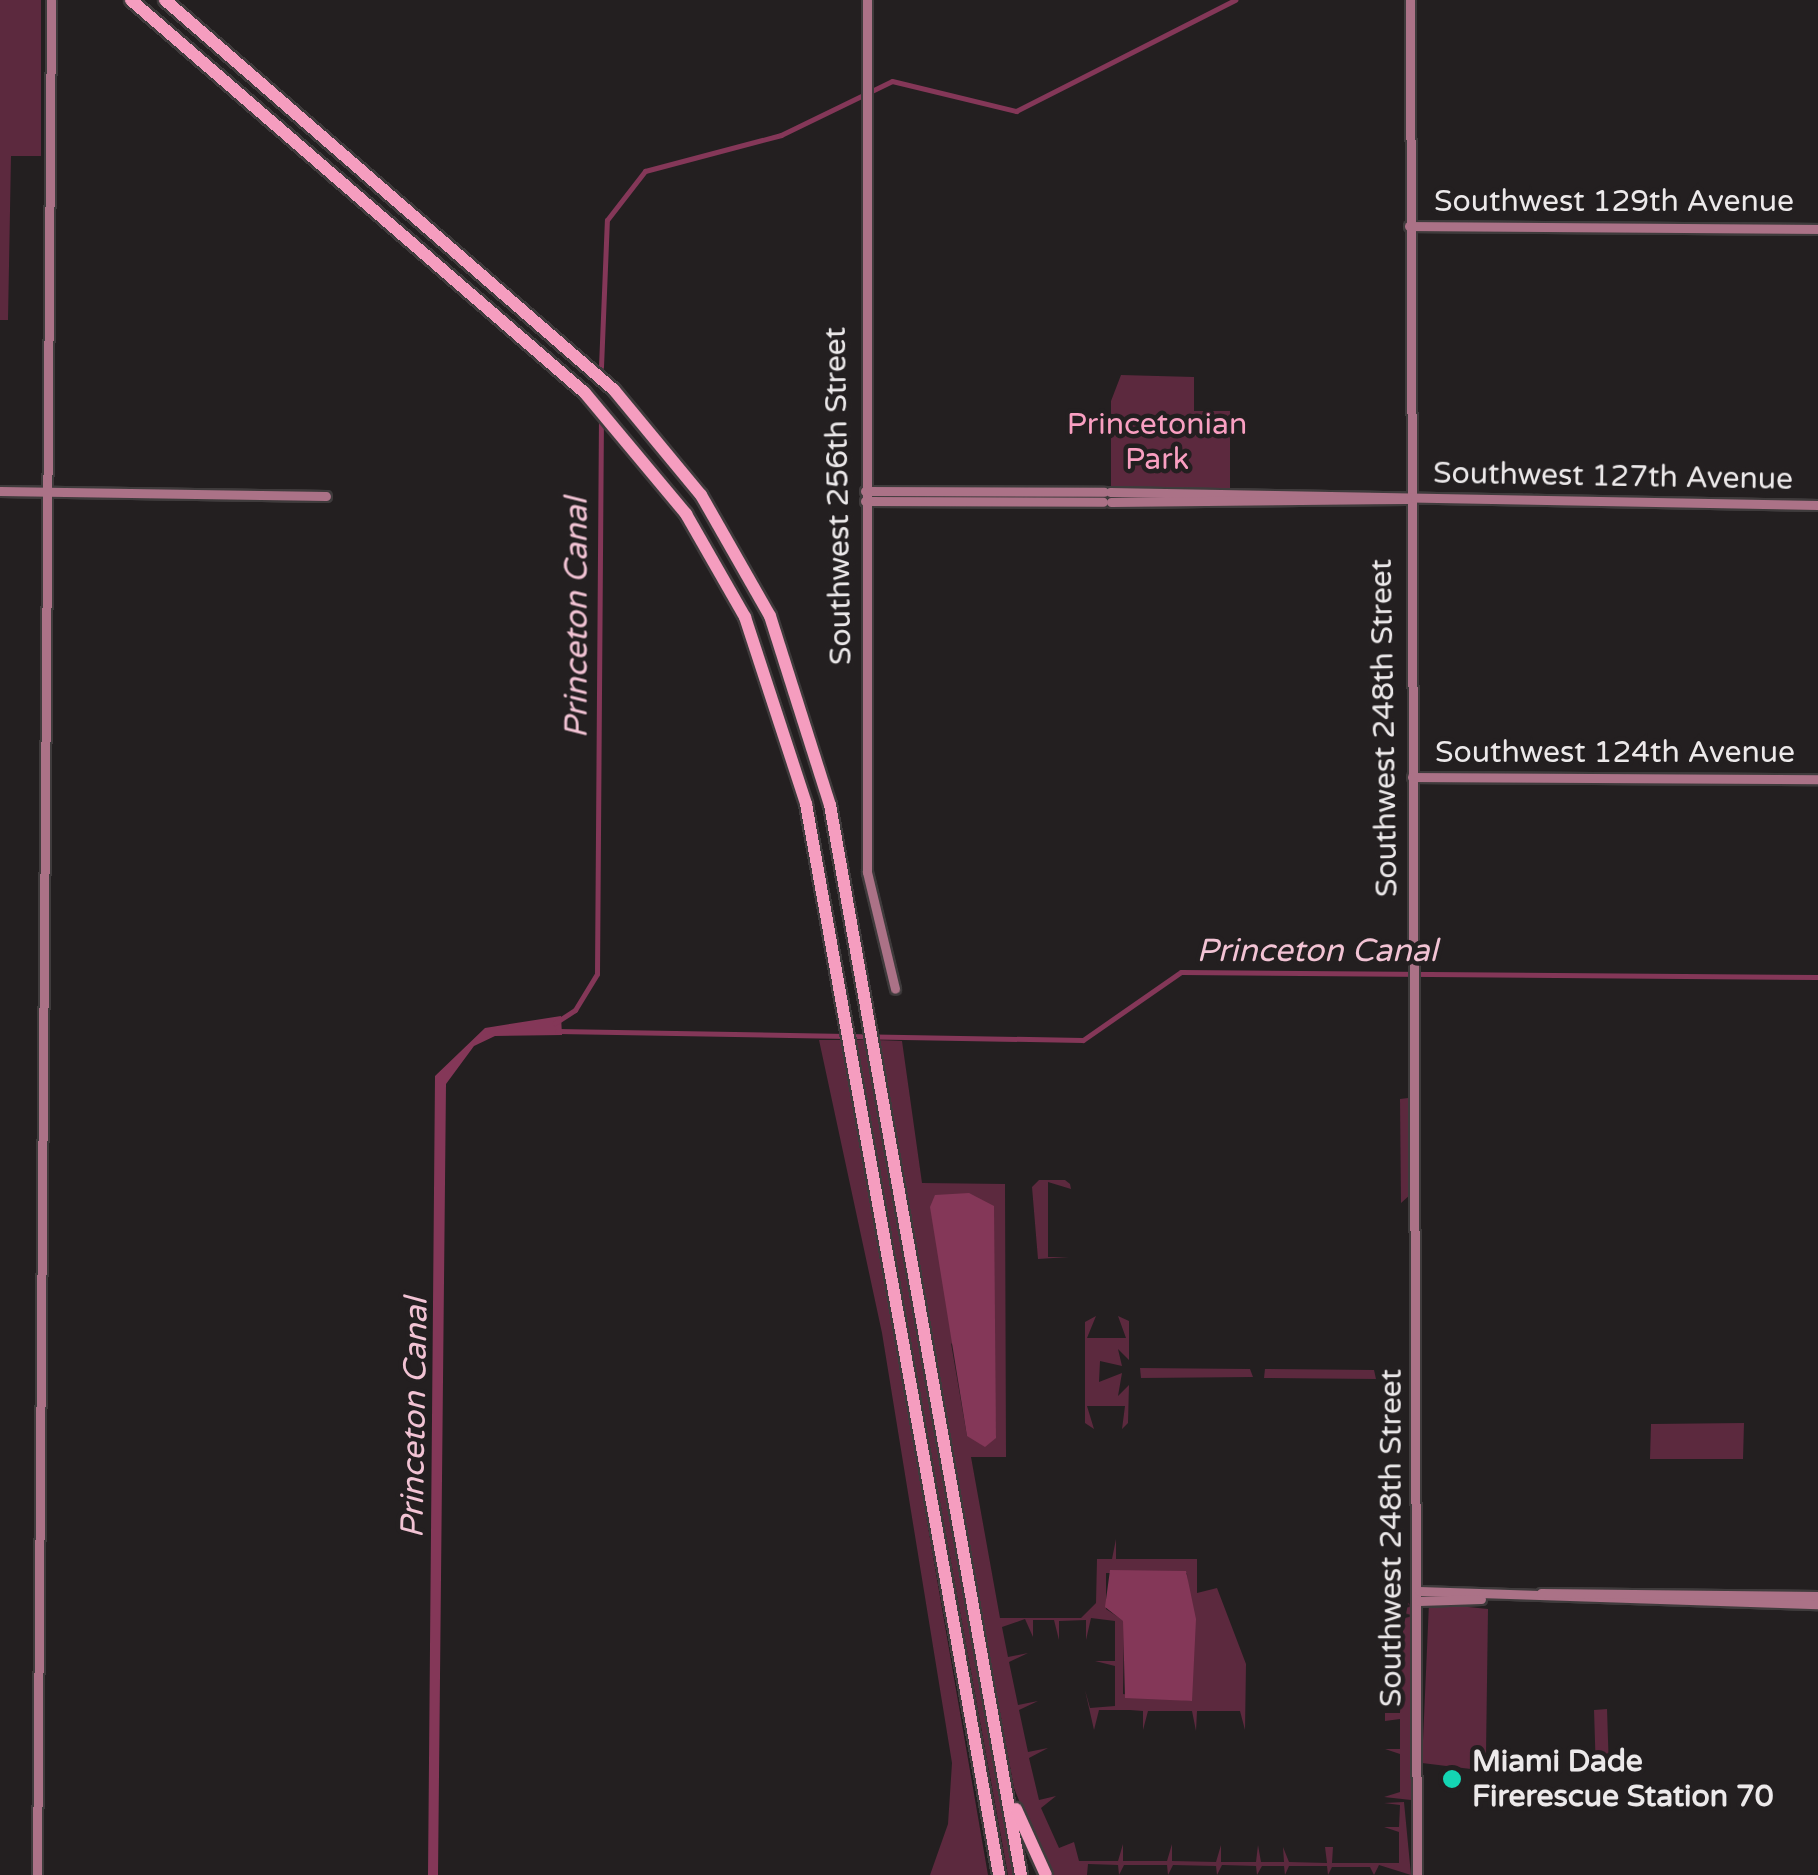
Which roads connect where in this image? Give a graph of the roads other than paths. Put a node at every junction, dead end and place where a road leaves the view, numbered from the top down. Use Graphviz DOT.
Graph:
graph roads {
  1 [pos="51,0"];
  2 [pos="131,0"];
  3 [pos="165,0"];
  4 [pos="866,0"];
  5 [pos="1410,0"];
  6 [pos="1409,226"];
  7 [pos="1818,229"];
  8 [pos="0,492"];
  9 [pos="47,492"];
  10 [pos="326,496"];
  11 [pos="865,496"];
  12 [pos="1407,499"];
  13 [pos="1818,505"];
  14 [pos="1412,776"];
  15 [pos="1818,779"];
  16 [pos="896,989"];
  17 [pos="1541,1593"];
  18 [pos="1419,1596"];
  19 [pos="1818,1596"];
  20 [pos="1592,1598"];
  21 [pos="1818,1604"];
  22 [pos="983,1659"];
  23 [pos="981,1777"];
  24 [pos="37,1875"];
  25 [pos="991,1875"];
  26 [pos="999,1875"];
  27 [pos="1022,1875"];
  28 [pos="1046,1875"];
  29 [pos="1417,1875"];
  1 -- 9 [label="street"];
  2 -- 23 [label="highway"];
  3 -- 22 [label="highway"];
  4 -- 11 [label="street, Southwest 256th Street"];
  5 -- 6 [label="street, Southwest 248th Street"];
  6 -- 7 [label="street, Southwest 129th Avenue"];
  6 -- 12 [label="street, Southwest 248th Street"];
  8 -- 9 [label="street"];
  9 -- 10 [label="street"];
  9 -- 24 [label="street"];
  11 -- 12 [label="street, Southwest 127th Avenue"];
  11 -- 16 [label="street, Southwest 256th Street"];
  12 -- 13 [label="street, Southwest 127th Avenue"];
  12 -- 14 [label="street, Southwest 248th Street"];
  14 -- 15 [label="street, Southwest 124th Avenue"];
  14 -- 18 [label="street, Southwest 248th Street"];
  17 -- 20 [label="street"];
  18 -- 20 [label="street"];
  18 -- 29 [label="street, Southwest 248th Street"];
  19 -- 20 [label="street"];
  20 -- 21 [label="street"];
  22 -- 27 [label="highway"];
  22 -- 28 [label="highway"];
  23 -- 25 [label="highway"];
  23 -- 26 [label="highway"];
}
